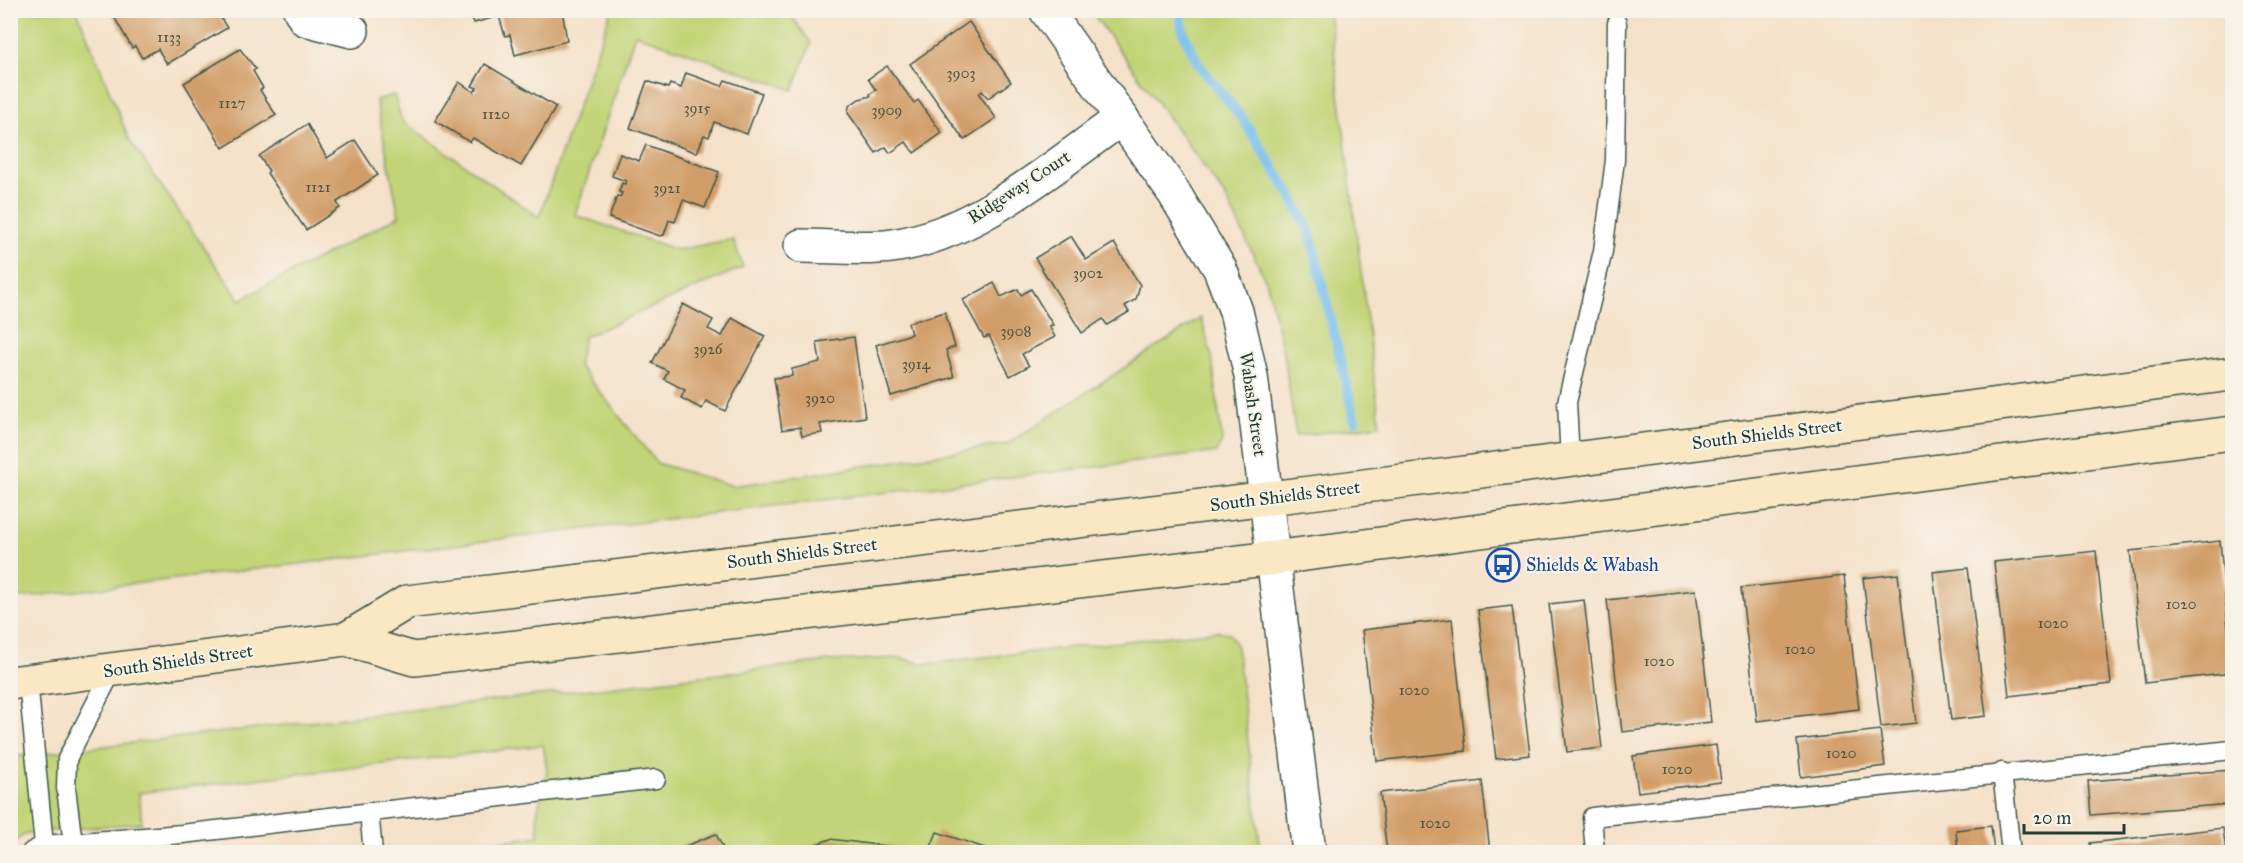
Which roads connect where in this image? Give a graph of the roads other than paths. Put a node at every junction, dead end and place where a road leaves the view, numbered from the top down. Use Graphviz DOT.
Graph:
graph roads {
  1 [pos="300,10"];
  2 [pos="1046,10"];
  3 [pos="1617,22"];
  4 [pos="352,31"];
  5 [pos="1122,118"];
  6 [pos="801,246"];
  7 [pos="2232,374"];
  8 [pos="2232,433"];
  9 [pos="1570,460"];
  10 [pos="1266,498"];
  11 [pos="1274,558"];
  12 [pos="345,639"];
  13 [pos="112,671"];
  14 [pos="19,682"];
  15 [pos="2232,750"];
  16 [pos="2002,772"];
  17 [pos="656,779"];
  18 [pos="369,812"];
  19 [pos="73,844"];
  20 [pos="37,849"];
  21 [pos="373,852"];
  22 [pos="1309,852"];
  23 [pos="1595,852"];
  24 [pos="2012,852"];
  1 -- 4 [label="street"];
  2 -- 5 [label="street, Wabash Street"];
  3 -- 9 [label="lane"];
  5 -- 6 [label="street, Ridgeway Court"];
  5 -- 10 [label="street, Wabash Street"];
  7 -- 9 [label="main road, South Shields Street"];
  8 -- 11 [label="main road, South Shields Street"];
  9 -- 10 [label="main road, South Shields Street"];
  10 -- 11 [label="street, Wabash Street"];
  10 -- 12 [label="main road, South Shields Street"];
  11 -- 12 [label="main road, South Shields Street"];
  11 -- 22 [label="street, Wabash Street"];
  12 -- 13 [label="main road, South Shields Street"];
  13 -- 14 [label="main road, South Shields Street"];
  13 -- 19 [label="lane"];
  14 -- 20 [label="lane"];
  15 -- 16 [label="lane"];
  16 -- 23 [label="lane"];
  16 -- 24 [label="lane"];
  17 -- 18 [label="lane"];
  18 -- 19 [label="lane"];
  18 -- 21 [label="lane"];
  19 -- 20 [label="lane"];
}
